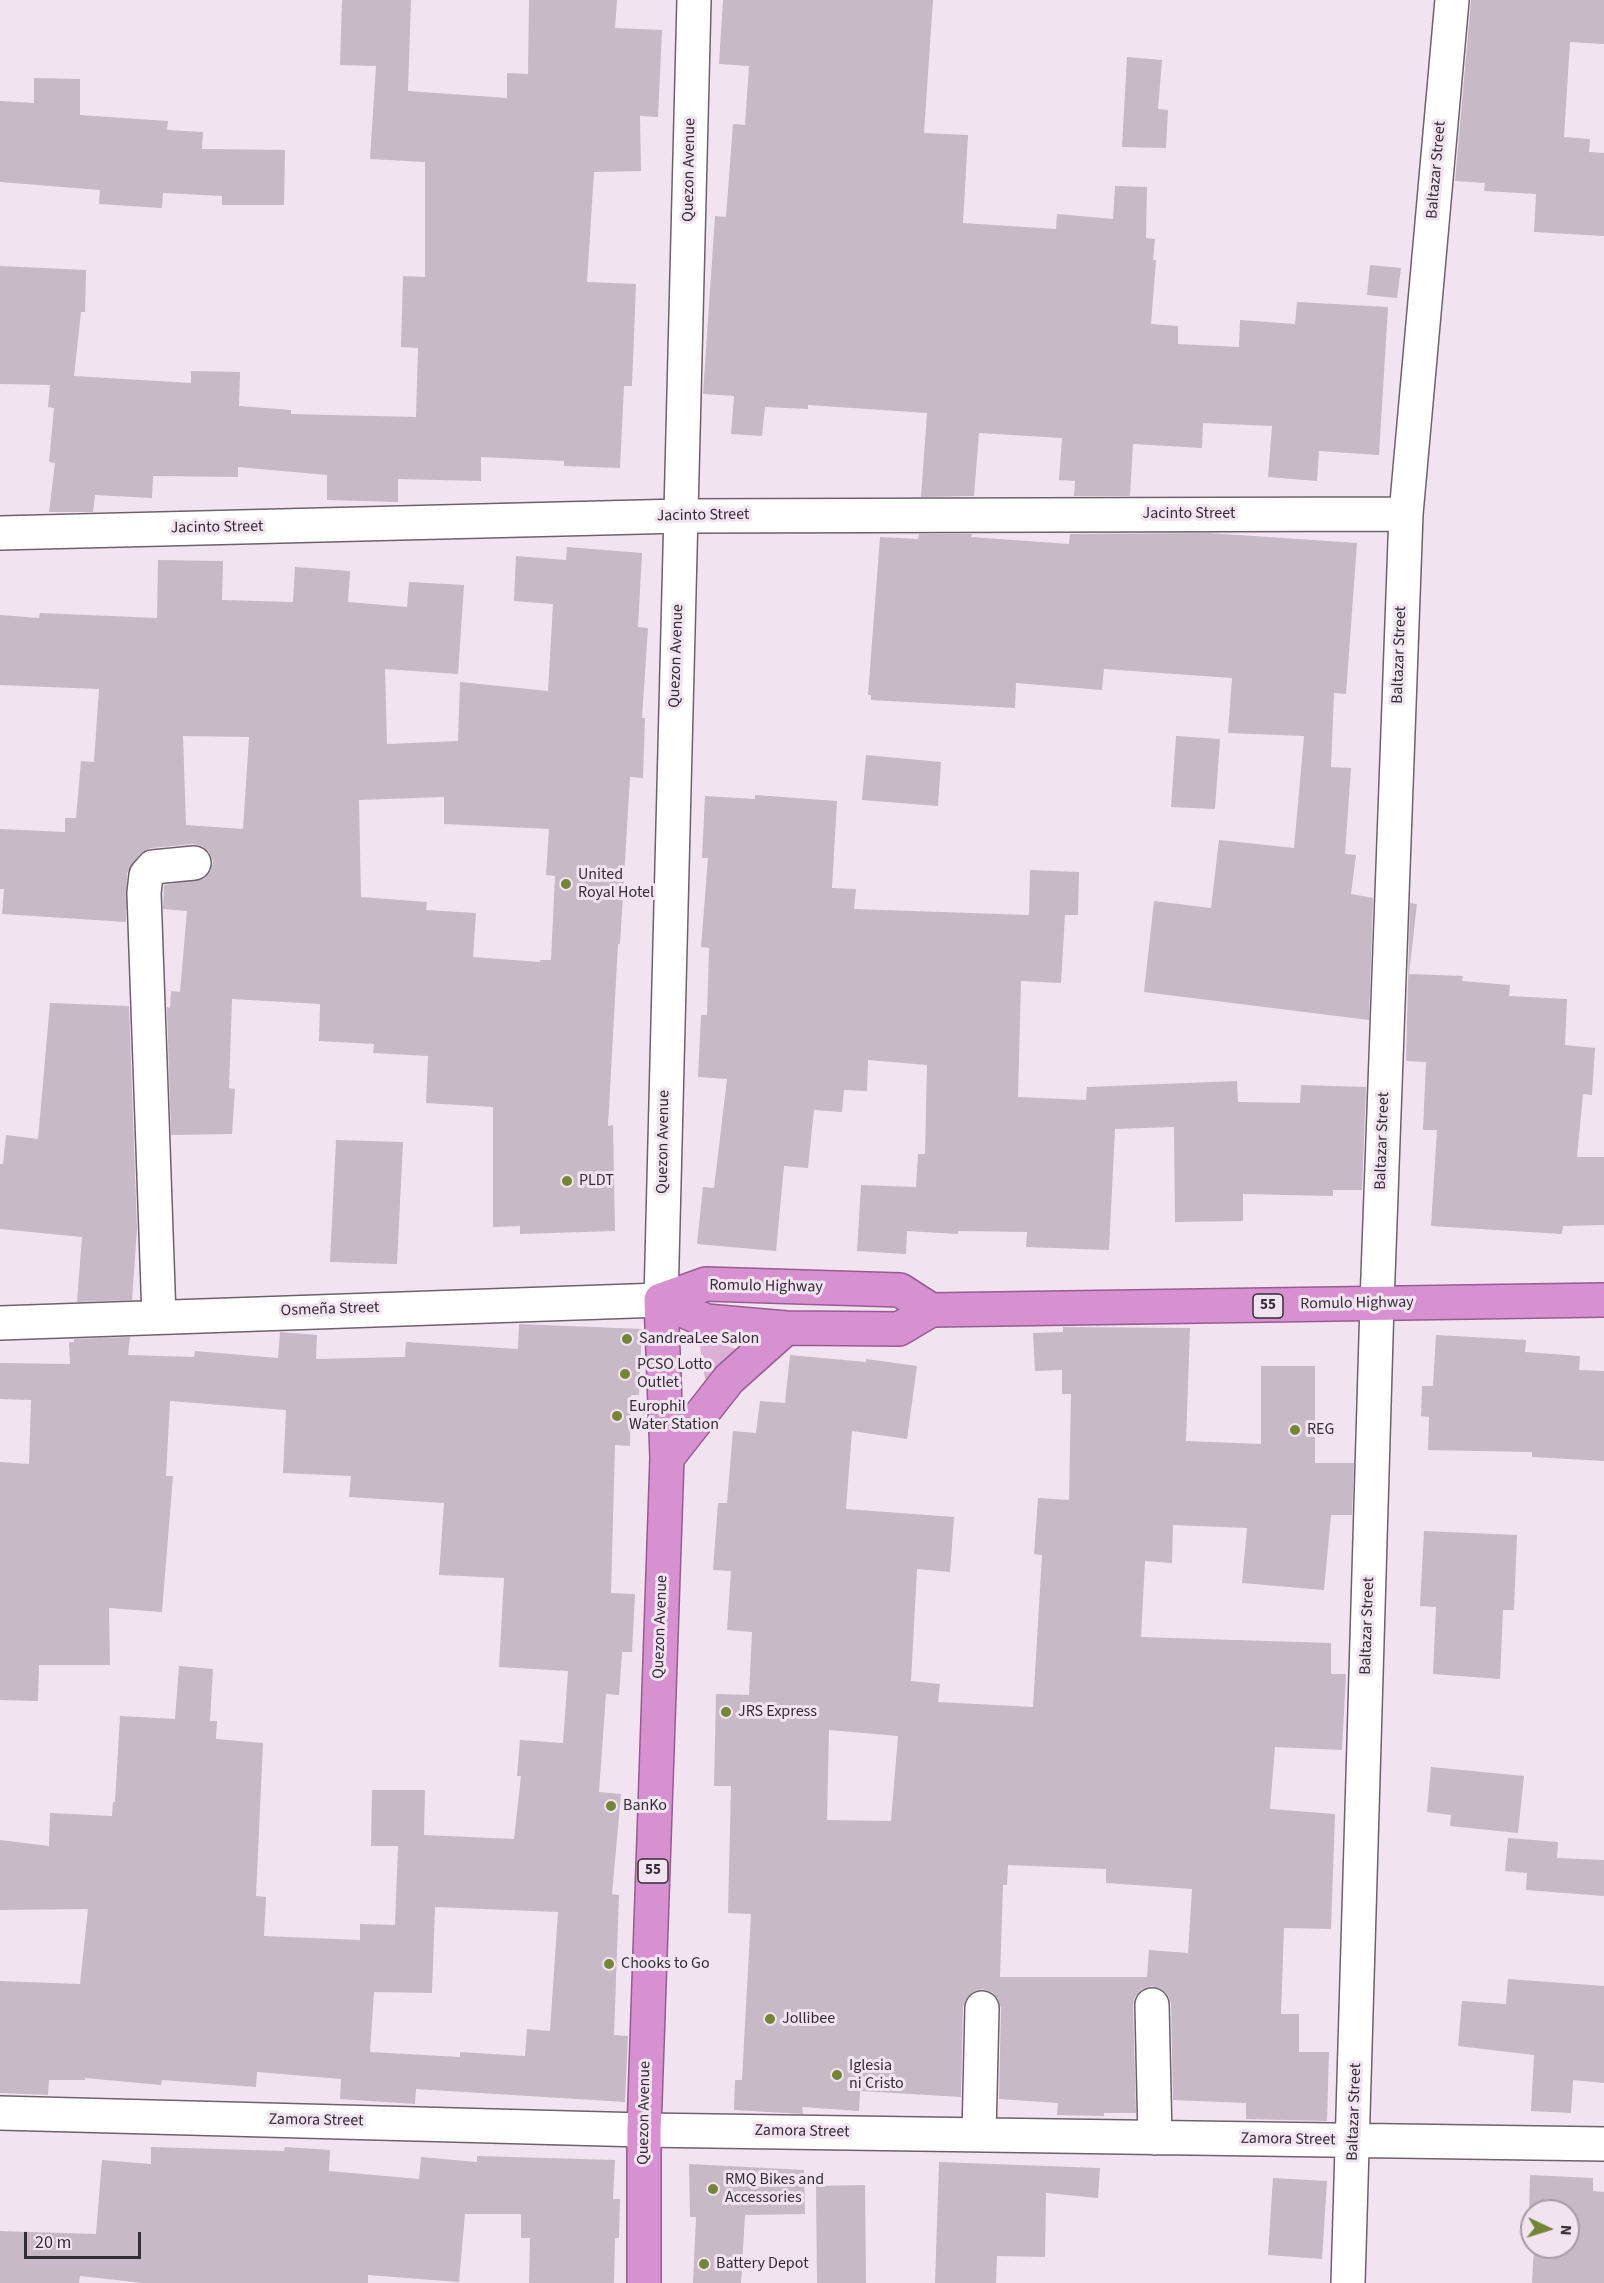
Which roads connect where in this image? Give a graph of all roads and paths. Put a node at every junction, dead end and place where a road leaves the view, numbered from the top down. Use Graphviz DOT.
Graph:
graph roads {
  1 [pos="694,0"];
  2 [pos="1452,0"];
  3 [pos="1406,514"];
  4 [pos="681,516"];
  5 [pos="0,533"];
  6 [pos="194,863"];
  7 [pos="661,1300"];
  8 [pos="1604,1300"];
  9 [pos="1377,1303"];
  10 [pos="931,1310"];
  11 [pos="159,1317"];
  12 [pos="0,1323"];
  13 [pos="786,1328"];
  14 [pos="667,1458"];
  15 [pos="1152,2005"];
  16 [pos="982,2008"];
  17 [pos="0,2113"];
  18 [pos="644,2130"];
  19 [pos="979,2135"];
  20 [pos="1155,2138"];
  21 [pos="1354,2140"];
  22 [pos="1604,2144"];
  23 [pos="644,2283"];
  24 [pos="1348,2283"];
  1 -- 4 [label="street, Quezon Avenue"];
  2 -- 3 [label="street, Baltazar Street"];
  3 -- 4 [label="street, Jacinto Street"];
  3 -- 9 [label="street, Baltazar Street"];
  4 -- 5 [label="street, Jacinto Street"];
  4 -- 7 [label="street, Quezon Avenue"];
  6 -- 11 [label="street"];
  7 -- 10 [label="highway, Romulo Highway"];
  7 -- 11 [label="street, Osmeña Street"];
  7 -- 13 [label="highway, Romulo Highway / 55"];
  7 -- 14 [label="highway, Quezon Avenue / 55"];
  8 -- 9 [label="highway, Romulo Highway / 55"];
  9 -- 10 [label="highway, Romulo Highway / 55"];
  9 -- 21 [label="street, Baltazar Street"];
  10 -- 13 [label="highway, Romulo Highway / 55"];
  11 -- 12 [label="street, Osmeña Street"];
  13 -- 14 [label="highway"];
  14 -- 18 [label="highway, Quezon Avenue / 55"];
  15 -- 20 [label="street"];
  16 -- 19 [label="street"];
  17 -- 18 [label="street, Zamora Street"];
  18 -- 19 [label="street, Zamora Street"];
  18 -- 23 [label="highway, Quezon Avenue / 55"];
  19 -- 20 [label="street, Zamora Street"];
  20 -- 21 [label="street, Zamora Street"];
  21 -- 22 [label="street, Zamora Street"];
  21 -- 24 [label="street, Baltazar Street"];
}
